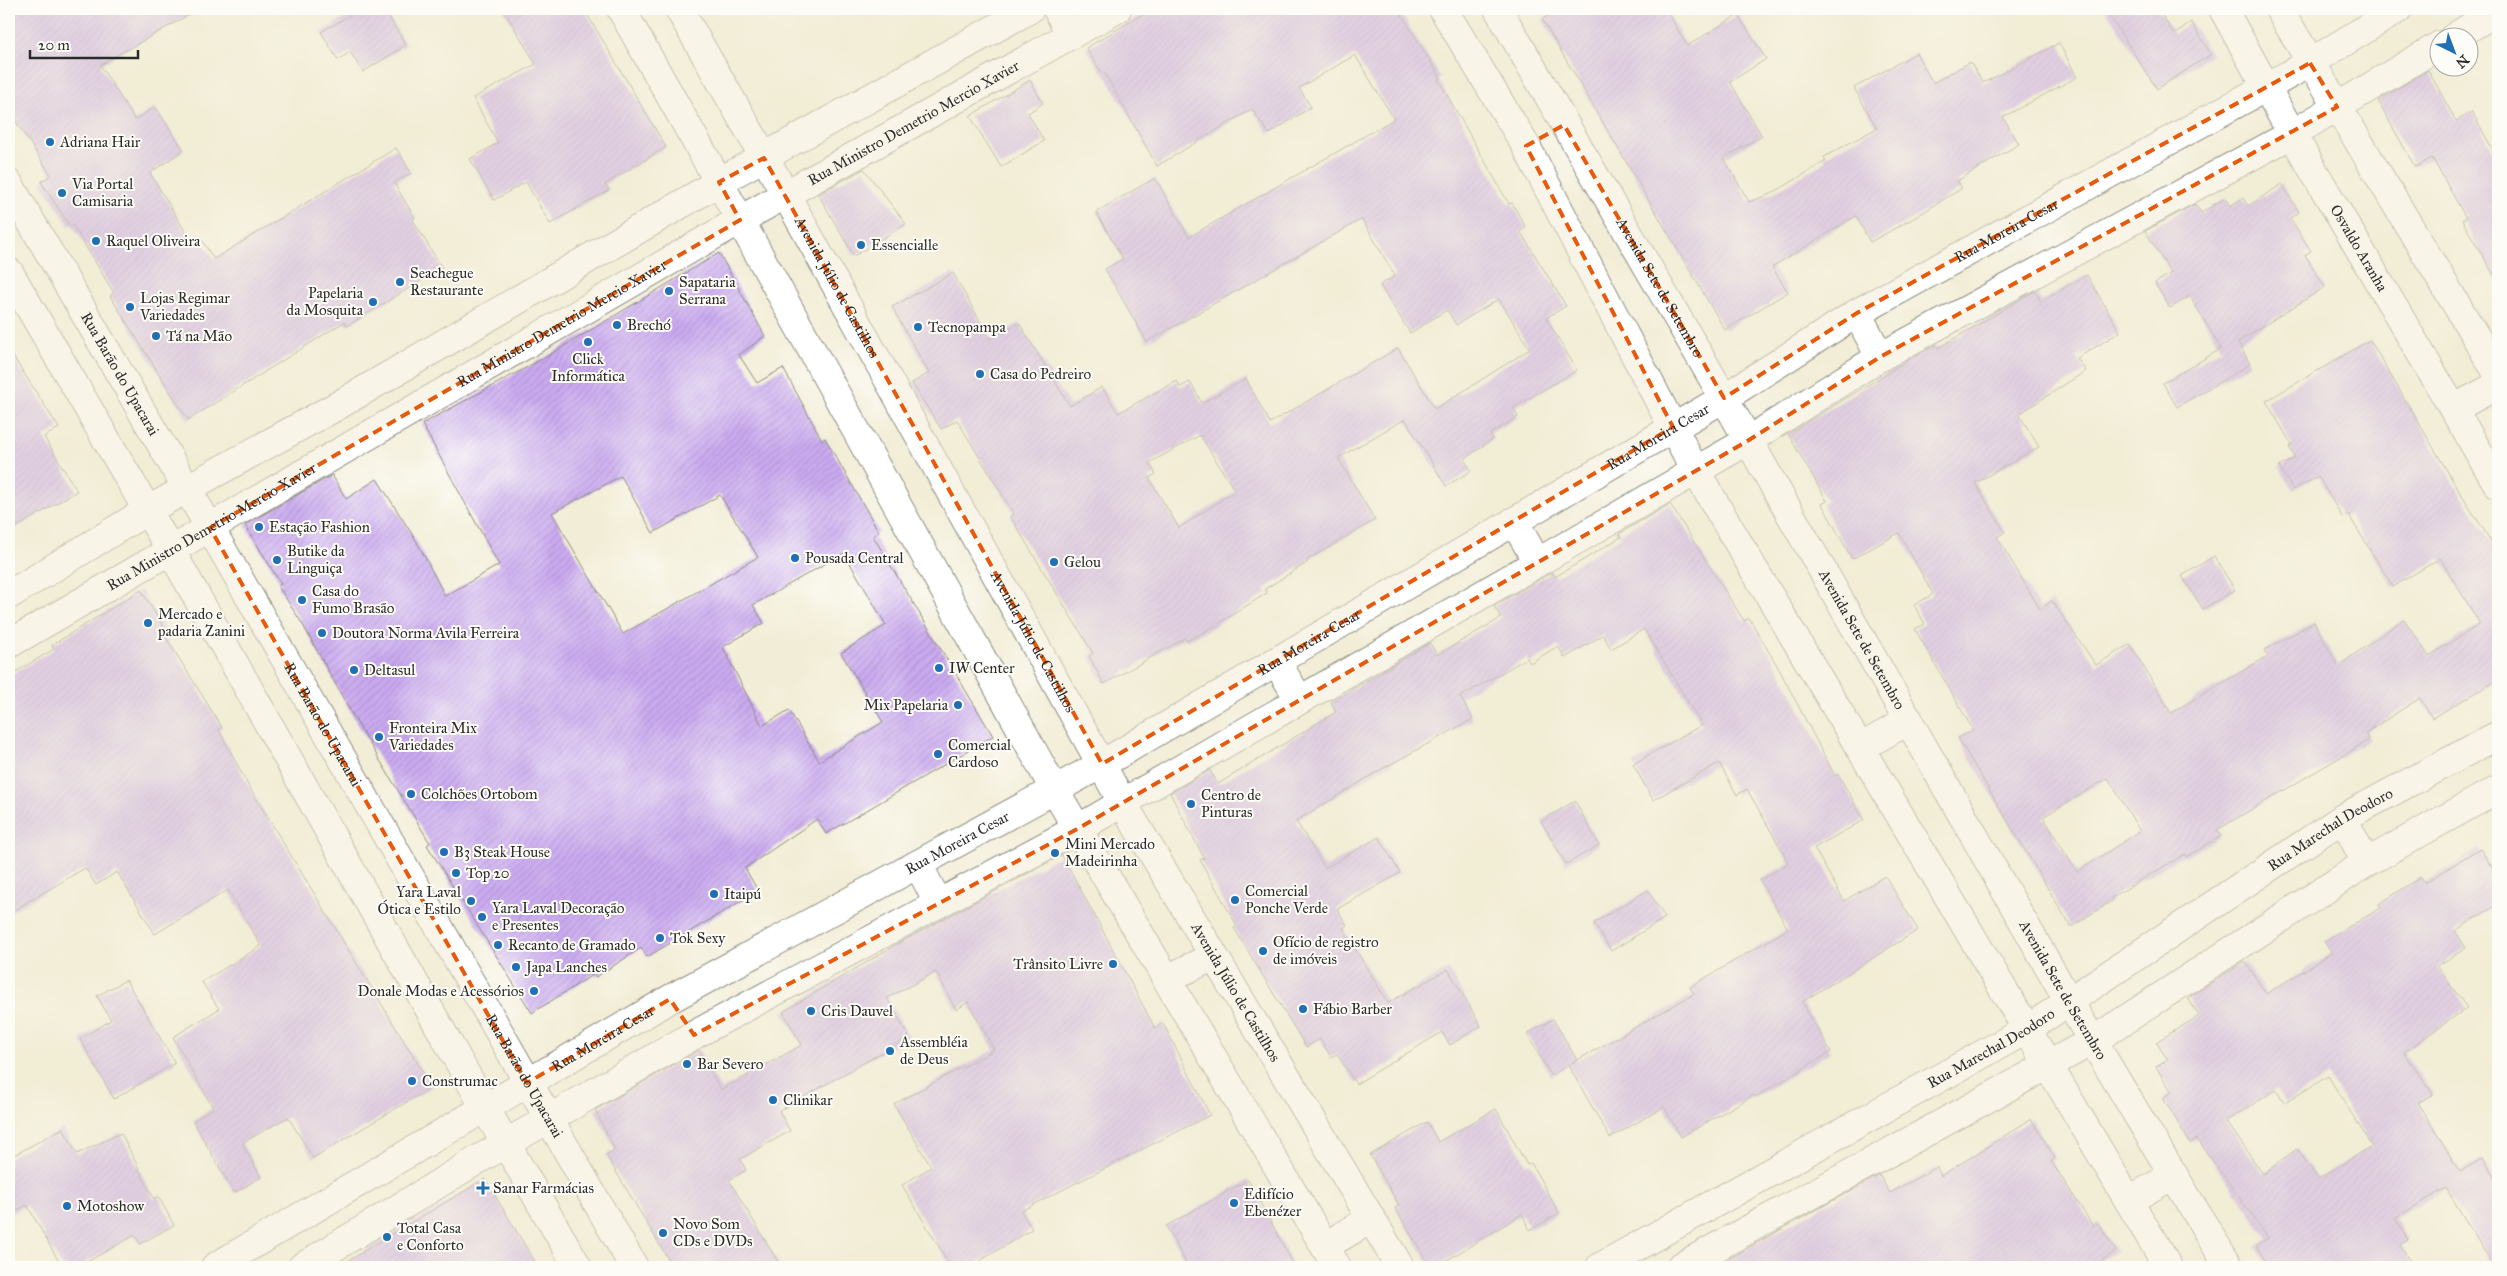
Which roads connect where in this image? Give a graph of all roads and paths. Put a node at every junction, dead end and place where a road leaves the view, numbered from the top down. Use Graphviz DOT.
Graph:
graph roads {
  1 [pos="679,9"];
  2 [pos="1030,9"];
  3 [pos="1057,9"];
  4 [pos="1116,9"];
  5 [pos="1443,9"];
  6 [pos="1498,9"];
  7 [pos="2223,9"];
  8 [pos="2279,9"];
  9 [pos="2398,9"];
  10 [pos="2498,10"];
  11 [pos="632,12"];
  12 [pos="2469,28"];
  13 [pos="1070,34"];
  14 [pos="2430,51"];
  15 [pos="2310,63"];
  16 [pos="2267,86"];
  17 [pos="2336,107"];
  18 [pos="1564,125"];
  19 [pos="2292,134"];
  20 [pos="1526,146"];
  21 [pos="764,158"];
  22 [pos="719,182"];
  23 [pos="9,184"];
  24 [pos="786,195"];
  25 [pos="740,220"];
  26 [pos="9,272"];
  27 [pos="1857,312"];
  28 [pos="1880,357"];
  29 [pos="2498,374"];
  30 [pos="2498,385"];
  31 [pos="1724,398"];
  32 [pos="337,406"];
  33 [pos="2453,409"];
  34 [pos="1673,427"];
  35 [pos="1749,440"];
  36 [pos="357,443"];
  37 [pos="1695,470"];
  38 [pos="2498,485"];
  39 [pos="188,490"];
  40 [pos="148,510"];
  41 [pos="1514,521"];
  42 [pos="210,528"];
  43 [pos="171,550"];
  44 [pos="1537,562"];
  45 [pos="9,595"];
  46 [pos="9,644"];
  47 [pos="1276,661"];
  48 [pos="1299,699"];
  49 [pos="1909,720"];
  50 [pos="2498,735"];
  51 [pos="1860,748"];
  52 [pos="1102,764"];
  53 [pos="1054,789"];
  54 [pos="2498,789"];
  55 [pos="1122,802"];
  56 [pos="2343,818"];
  57 [pos="1078,828"];
  58 [pos="918,864"];
  59 [pos="2366,864"];
  60 [pos="938,903"];
  61 [pos="1214,956"];
  62 [pos="1167,978"];
  63 [pos="670,999"];
  64 [pos="2068,1000"];
  65 [pos="2026,1030"];
  66 [pos="694,1035"];
  67 [pos="2094,1040"];
  68 [pos="2049,1065"];
  69 [pos="527,1083"];
  70 [pos="485,1108"];
  71 [pos="548,1120"];
  72 [pos="507,1143"];
  73 [pos="2174,1175"];
  74 [pos="1757,1181"];
  75 [pos="2128,1200"];
  76 [pos="1776,1214"];
  77 [pos="1371,1219"];
  78 [pos="1331,1257"];
  79 [pos="1604,1266"];
  80 [pos="215,1267"];
  81 [pos="302,1267"];
  82 [pos="578,1267"];
  83 [pos="634,1267"];
  84 [pos="1400,1267"];
  85 [pos="1680,1267"];
  86 [pos="2168,1267"];
  87 [pos="2229,1267"];
  1 -- 21 [label="street, Avenida Júlio de Castilhos"];
  2 -- 21 [label="street"];
  3 -- 13 [label="street"];
  4 -- 13 [label="street, Rua Ministro Demetrio Mercio Xavier"];
  5 -- 20 [label="street"];
  6 -- 18 [label="street, Avenida Sete de Setembro"];
  7 -- 16 [label="street, Osvaldo Aranha"];
  8 -- 15 [label="street"];
  9 -- 15 [label="street, Rua Moreira Cesar"];
  10 -- 12 [label="street"];
  11 -- 22 [label="street"];
  13 -- 24 [label="street, Rua Ministro Demetrio Mercio Xavier"];
  14 -- 17 [label="street"];
  15 -- 16 [label="street, Rua Moreira Cesar"];
  15 -- 17 [label="street"];
  16 -- 19 [label="street, Osvaldo Aranha"];
  16 -- 27 [label="street, Rua Moreira Cesar"];
  17 -- 19 [label="street"];
  17 -- 29 [label="street"];
  18 -- 20 [label="street"];
  18 -- 31 [label="street, Avenida Sete de Setembro"];
  19 -- 28 [label="street"];
  19 -- 33 [label="street, Osvaldo Aranha"];
  20 -- 34 [label="street"];
  21 -- 22 [label="street"];
  21 -- 24 [label="street, Avenida Júlio de Castilhos"];
  22 -- 25 [label="street"];
  22 -- 32 [label="street"];
  23 -- 39 [label="street, Rua Barão do Upacarai"];
  24 -- 25 [label="street, Rua Ministro Demetrio Mercio Xavier"];
  24 -- 52 [label="street, Avenida Júlio de Castilhos"];
  25 -- 36 [label="street, Rua Ministro Demetrio Mercio Xavier"];
  25 -- 53 [label="street"];
  26 -- 40 [label="street"];
  27 -- 28 [label="street"];
  27 -- 31 [label="street, Rua Moreira Cesar"];
  28 -- 35 [label="street"];
  30 -- 33 [label="street"];
  31 -- 34 [label="street, Rua Moreira Cesar"];
  31 -- 35 [label="street, Avenida Sete de Setembro"];
  32 -- 36 [label="street"];
  32 -- 39 [label="street"];
  33 -- 38 [label="street, Osvaldo Aranha"];
  34 -- 37 [label="street"];
  34 -- 41 [label="street, Rua Moreira Cesar"];
  35 -- 37 [label="street"];
  35 -- 49 [label="street, Avenida Sete de Setembro"];
  36 -- 42 [label="street, Rua Ministro Demetrio Mercio Xavier"];
  37 -- 44 [label="street"];
  37 -- 51 [label="street"];
  39 -- 40 [label="street"];
  39 -- 42 [label="street, Rua Barão do Upacarai"];
  40 -- 43 [label="street"];
  40 -- 45 [label="street"];
  41 -- 44 [label="street"];
  41 -- 47 [label="street, Rua Moreira Cesar"];
  42 -- 43 [label="street, Rua Ministro Demetrio Mercio Xavier"];
  42 -- 69 [label="street, Rua Barão do Upacarai"];
  43 -- 46 [label="street, Rua Ministro Demetrio Mercio Xavier"];
  43 -- 70 [label="street"];
  44 -- 48 [label="street"];
  47 -- 48 [label="street"];
  47 -- 52 [label="street, Rua Moreira Cesar"];
  48 -- 55 [label="street"];
  49 -- 51 [label="street"];
  49 -- 64 [label="street, Avenida Sete de Setembro"];
  50 -- 56 [label="street, Rua Marechal Deodoro"];
  51 -- 65 [label="street"];
  52 -- 53 [label="street, Rua Moreira Cesar"];
  52 -- 55 [label="street, Avenida Júlio de Castilhos"];
  53 -- 57 [label="street"];
  53 -- 58 [label="street, Rua Moreira Cesar"];
  54 -- 59 [label="street"];
  55 -- 57 [label="street"];
  55 -- 61 [label="street, Avenida Júlio de Castilhos"];
  56 -- 59 [label="street"];
  56 -- 64 [label="street, Rua Marechal Deodoro"];
  57 -- 60 [label="street"];
  57 -- 62 [label="street"];
  58 -- 60 [label="street"];
  58 -- 63 [label="street, Rua Moreira Cesar"];
  59 -- 67 [label="street"];
  60 -- 66 [label="street"];
  61 -- 62 [label="street"];
  61 -- 77 [label="street, Avenida Júlio de Castilhos"];
  62 -- 78 [label="street"];
  63 -- 66 [label="street"];
  63 -- 69 [label="street, Rua Moreira Cesar"];
  64 -- 65 [label="street, Rua Marechal Deodoro"];
  64 -- 67 [label="street, Avenida Sete de Setembro"];
  65 -- 68 [label="street"];
  65 -- 74 [label="street, Rua Marechal Deodoro"];
  66 -- 71 [label="street"];
  67 -- 68 [label="street"];
  67 -- 73 [label="street, Avenida Sete de Setembro"];
  68 -- 75 [label="street"];
  68 -- 76 [label="street"];
  69 -- 70 [label="street, Rua Moreira Cesar"];
  69 -- 71 [label="street, Rua Barão do Upacarai"];
  70 -- 72 [label="street"];
  70 -- 80 [label="street, Rua Moreira Cesar"];
  71 -- 72 [label="street"];
  71 -- 83 [label="street, Rua Barão do Upacarai"];
  72 -- 81 [label="street"];
  72 -- 82 [label="street"];
  73 -- 75 [label="street"];
  73 -- 87 [label="street, Avenida Sete de Setembro"];
  74 -- 76 [label="street"];
  74 -- 79 [label="street, Rua Marechal Deodoro"];
  75 -- 86 [label="street"];
  76 -- 85 [label="street"];
  77 -- 78 [label="street"];
  77 -- 84 [label="street, Avenida Júlio de Castilhos"];
}
